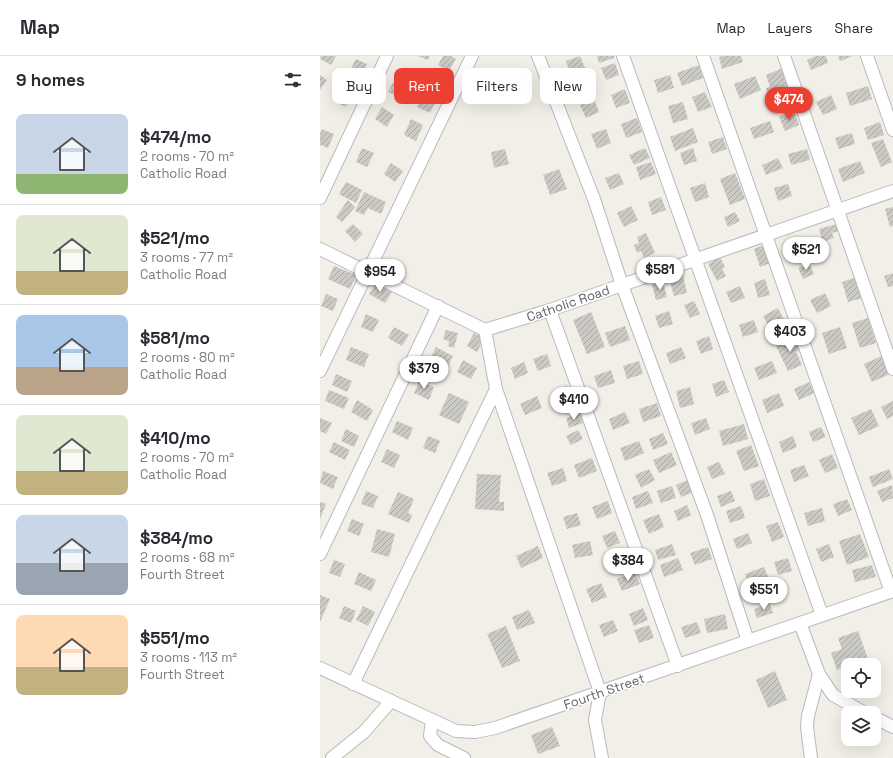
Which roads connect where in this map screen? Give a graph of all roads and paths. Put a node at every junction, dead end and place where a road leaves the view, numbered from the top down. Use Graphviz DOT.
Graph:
graph roads {
  1 [pos="387,56"];
  2 [pos="472,56"];
  3 [pos="538,56"];
  4 [pos="623,56"];
  5 [pos="703,56"];
  6 [pos="784,56"];
  7 [pos="867,56"];
  8 [pos="893,130"];
  9 [pos="893,191"];
  10 [pos="320,198"];
  11 [pos="839,210"];
  12 [pos="766,234"];
  13 [pos="320,249"];
  14 [pos="696,259"];
  15 [pos="368,272"];
  16 [pos="622,285"];
  17 [pos="438,306"];
  18 [pos="550,310"];
  19 [pos="485,330"];
  20 [pos="893,368"];
  21 [pos="320,371"];
  22 [pos="496,389"];
  23 [pos="320,554"];
  24 [pos="892,592"];
  25 [pos="822,615"];
  26 [pos="800,623"];
  27 [pos="748,642"];
  28 [pos="678,666"];
  29 [pos="320,668"];
  30 [pos="819,674"];
  31 [pos="353,684"];
  32 [pos="600,692"];
  33 [pos="391,701"];
  34 [pos="853,706"];
  35 [pos="432,720"];
  36 [pos="881,721"];
  37 [pos="893,727"];
  38 [pos="332,758"];
  39 [pos="464,758"];
  40 [pos="602,758"];
  41 [pos="811,758"];
  1 -- 10 [label="street"];
  2 -- 15 [label="street"];
  3 -- 16 [label="street"];
  4 -- 14 [label="street"];
  5 -- 12 [label="street"];
  6 -- 11 [label="street"];
  7 -- 8 [label="street"];
  9 -- 11 [label="street, Catholic Road"];
  11 -- 12 [label="street, Catholic Road"];
  11 -- 20 [label="street"];
  12 -- 14 [label="street, Catholic Road"];
  12 -- 24 [label="street"];
  13 -- 15 [label="street"];
  14 -- 16 [label="street, Catholic Road"];
  14 -- 25 [label="street"];
  15 -- 17 [label="street"];
  15 -- 21 [label="street"];
  16 -- 18 [label="street, Catholic Road"];
  16 -- 27 [label="street"];
  17 -- 19 [label="street"];
  17 -- 23 [label="street"];
  18 -- 19 [label="street, Catholic Road"];
  18 -- 28 [label="street"];
  19 -- 22 [label="street"];
  22 -- 31 [label="street"];
  22 -- 32 [label="street"];
  24 -- 25 [label="street, Fourth Street"];
  25 -- 26 [label="street, Fourth Street"];
  26 -- 27 [label="street, Fourth Street"];
  26 -- 30 [label="street"];
  27 -- 28 [label="street, Fourth Street"];
  28 -- 32 [label="street, Fourth Street"];
  29 -- 31 [label="street, Fourth Street"];
  30 -- 34 [label="street"];
  30 -- 41 [label="street"];
  31 -- 33 [label="street, Fourth Street"];
  32 -- 35 [label="street, Fourth Street"];
  32 -- 40 [label="street"];
  33 -- 35 [label="street, Fourth Street"];
  33 -- 38 [label="street"];
  35 -- 39 [label="street"];
  36 -- 37 [label="street"];
}
